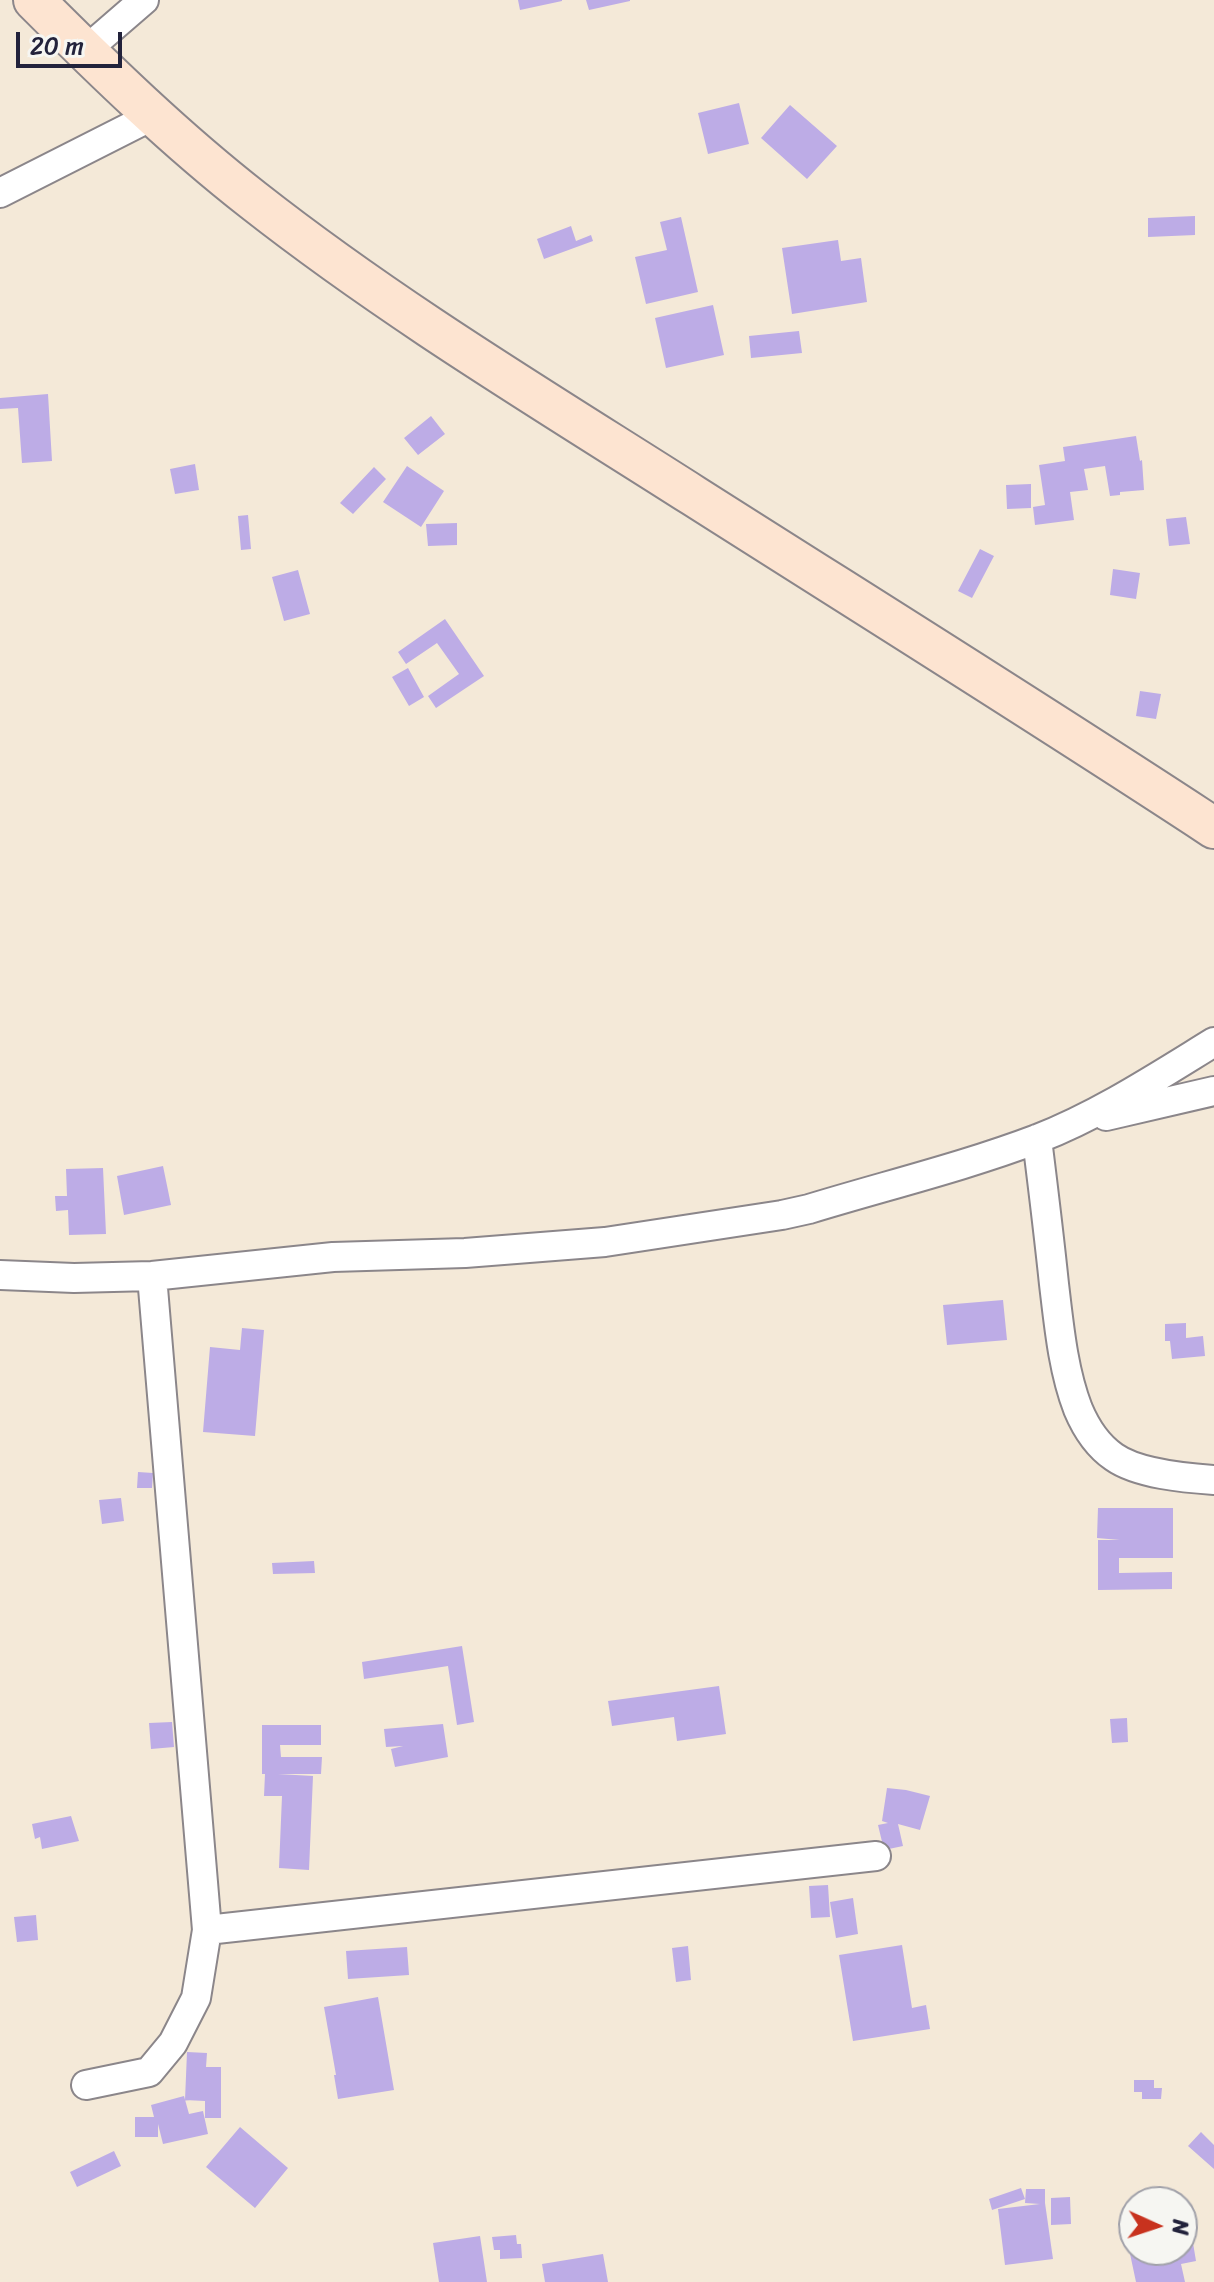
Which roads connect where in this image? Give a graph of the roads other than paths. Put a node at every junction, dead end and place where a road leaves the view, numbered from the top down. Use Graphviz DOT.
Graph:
graph roads {
  1 [pos="34,0"];
  2 [pos="144,0"];
  3 [pos="85,51"];
  4 [pos="152,116"];
  5 [pos="0,193"];
  6 [pos="1214,828"];
  7 [pos="1214,1042"];
  8 [pos="1214,1091"];
  9 [pos="1076,1122"];
  10 [pos="1037,1139"];
  11 [pos="0,1275"];
  12 [pos="152,1276"];
  13 [pos="1214,1480"];
  14 [pos="876,1856"];
  15 [pos="207,1930"];
  16 [pos="86,2085"];
  1 -- 3 [label="main road"];
  2 -- 3 [label="street"];
  3 -- 4 [label="main road"];
  4 -- 5 [label="street"];
  4 -- 6 [label="main road"];
  7 -- 9 [label="street"];
  8 -- 9 [label="street"];
  9 -- 10 [label="street"];
  10 -- 12 [label="street"];
  10 -- 13 [label="street"];
  11 -- 12 [label="street"];
  12 -- 15 [label="street"];
  14 -- 15 [label="street"];
  15 -- 16 [label="street"];
}
